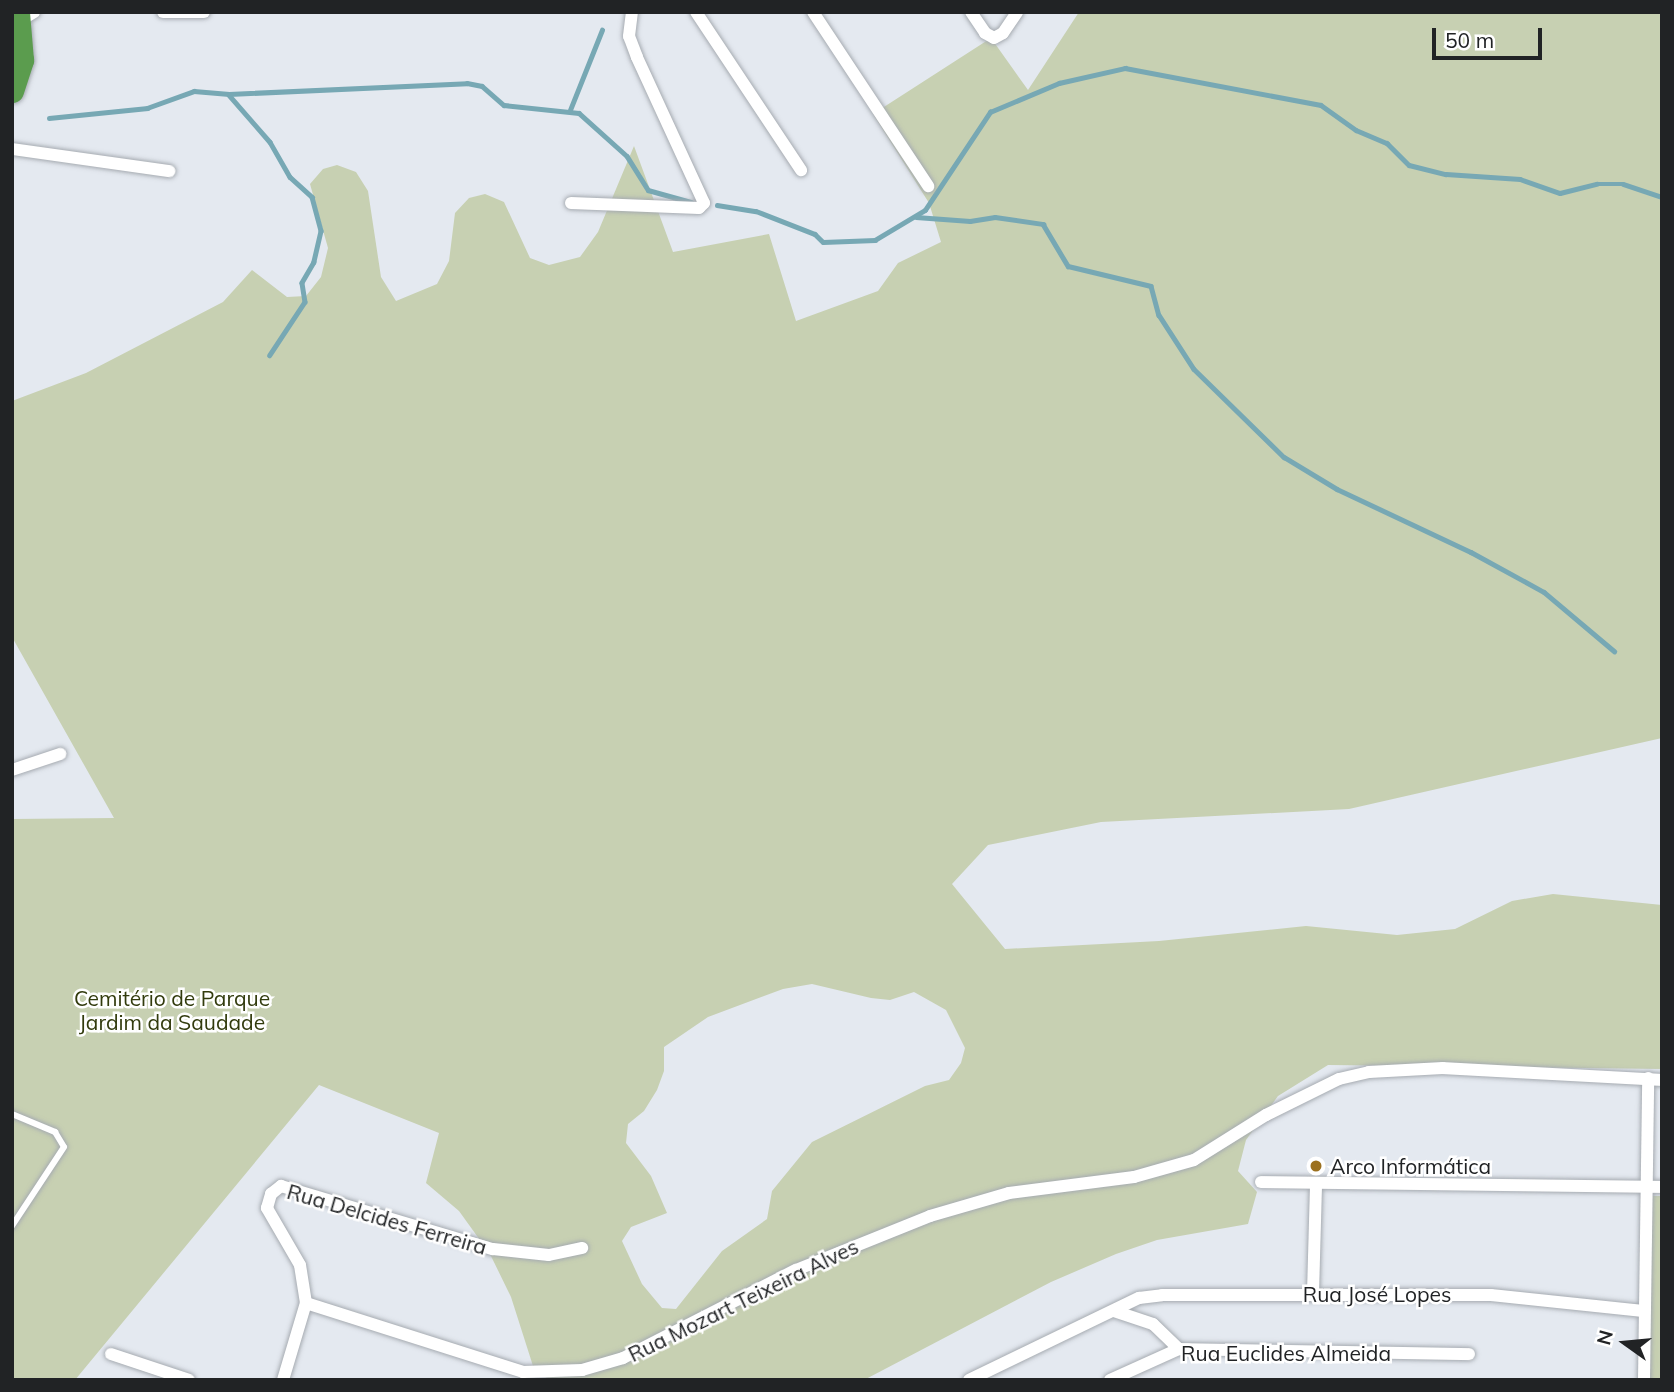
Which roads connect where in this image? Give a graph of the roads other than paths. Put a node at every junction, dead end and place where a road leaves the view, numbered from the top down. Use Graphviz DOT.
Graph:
graph roads {
  1 [pos="163,12"];
  2 [pos="204,12"];
  3 [pos="632,12"];
  4 [pos="696,12"];
  5 [pos="971,12"];
  6 [pos="1017,12"];
  7 [pos="815,13"];
  8 [pos="21,17"];
  9 [pos="12,91"];
  10 [pos="12,149"];
  11 [pos="800,170"];
  12 [pos="169,171"];
  13 [pos="928,186"];
  14 [pos="571,203"];
  15 [pos="60,754"];
  16 [pos="12,770"];
  17 [pos="1648,1079"];
  18 [pos="1662,1080"];
  19 [pos="12,1114"];
  20 [pos="1261,1182"];
  21 [pos="1316,1183"];
  22 [pos="1647,1187"];
  23 [pos="1662,1187"];
  24 [pos="12,1226"];
  25 [pos="582,1248"];
  26 [pos="1313,1293"];
  27 [pos="306,1303"];
  28 [pos="1114,1311"];
  29 [pos="1643,1311"];
  30 [pos="1179,1349"];
  31 [pos="111,1354"];
  32 [pos="1469,1354"];
  33 [pos="189,1380"];
  34 [pos="283,1380"];
  35 [pos="969,1380"];
  36 [pos="1110,1380"];
  37 [pos="1644,1380"];
  1 -- 2 [label="street"];
  3 -- 14 [label="street"];
  4 -- 11 [label="street"];
  5 -- 6 [label="street"];
  7 -- 13 [label="street"];
  8 -- 9 [label="highway"];
  10 -- 12 [label="street"];
  15 -- 16 [label="street"];
  17 -- 18 [label="street, Rua Mozart Teixeira Alves"];
  17 -- 22 [label="street"];
  17 -- 27 [label="street, Rua Mozart Teixeira Alves"];
  19 -- 24 [label="lane"];
  20 -- 21 [label="street"];
  21 -- 22 [label="street"];
  21 -- 26 [label="street"];
  22 -- 23 [label="street"];
  22 -- 29 [label="street"];
  25 -- 27 [label="street, Rua Delcides Ferreira"];
  26 -- 28 [label="street, Rua José Lopes"];
  26 -- 29 [label="street, Rua José Lopes"];
  27 -- 34 [label="street"];
  28 -- 30 [label="street"];
  28 -- 35 [label="street, Rua José Lopes"];
  29 -- 37 [label="street"];
  30 -- 32 [label="street, Rua Euclides Almeida"];
  30 -- 36 [label="street, Rua Euclides Almeida"];
  31 -- 33 [label="street"];
}
